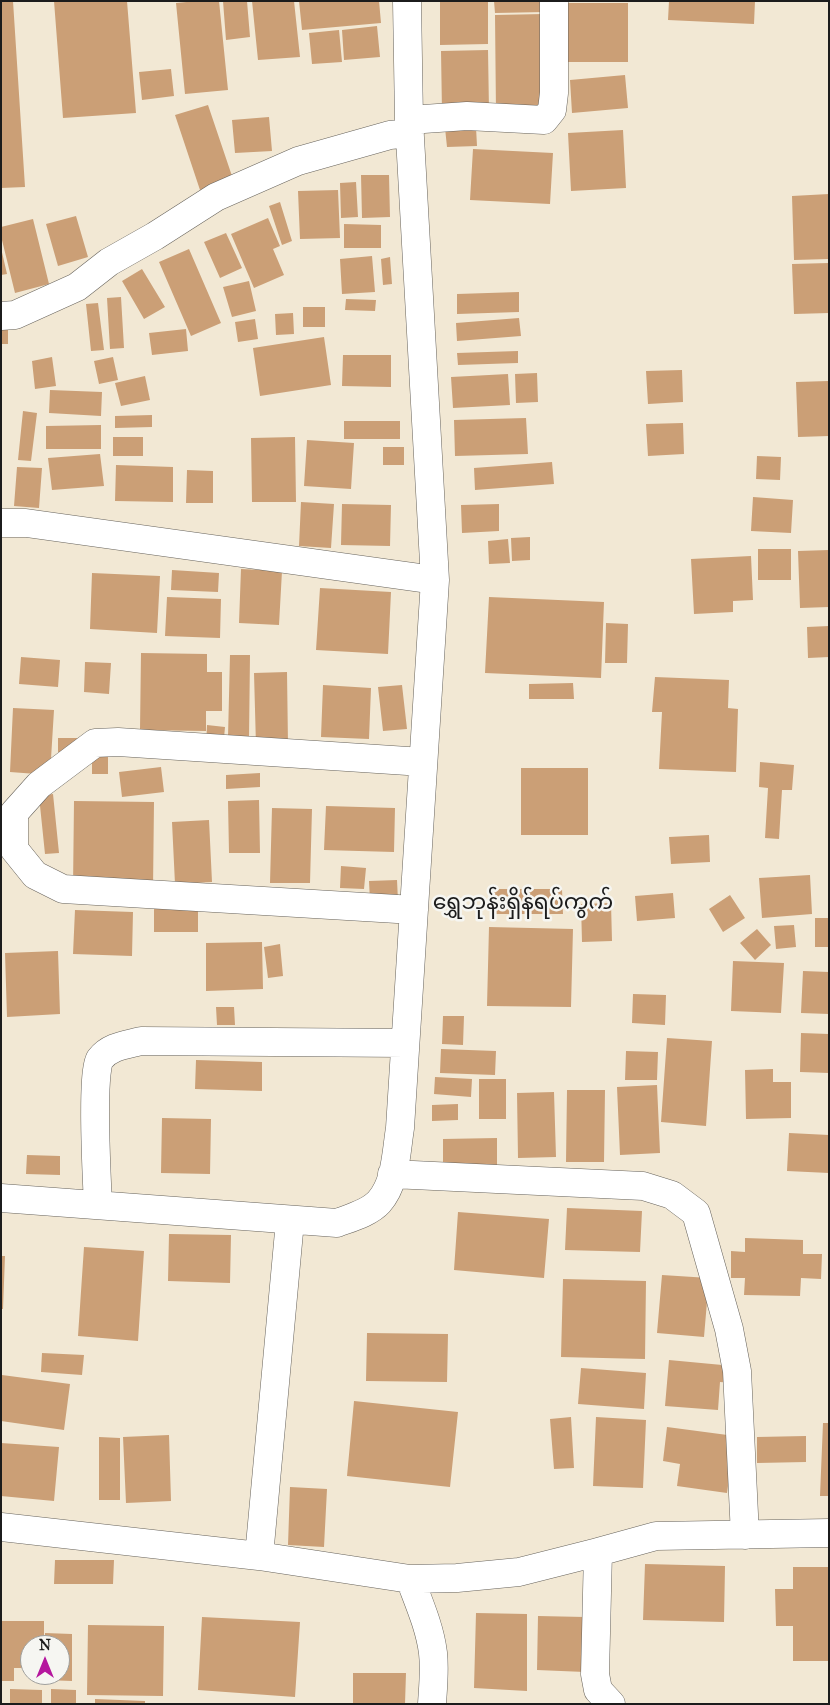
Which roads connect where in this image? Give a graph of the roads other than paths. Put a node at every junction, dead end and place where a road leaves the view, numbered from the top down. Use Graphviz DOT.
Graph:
graph roads {
  1 [pos="407,1"];
  2 [pos="554,1"];
  3 [pos="410,127"];
  4 [pos="1,316"];
  5 [pos="1,523"];
  6 [pos="435,580"];
  7 [pos="423,762"];
  8 [pos="414,910"];
  9 [pos="405,1043"];
  10 [pos="392,1174"];
  11 [pos="1,1198"];
  12 [pos="98,1206"];
  13 [pos="290,1220"];
  14 [pos="1,1527"];
  15 [pos="829,1534"];
  16 [pos="745,1535"];
  17 [pos="598,1552"];
  18 [pos="258,1556"];
  19 [pos="410,1579"];
  20 [pos="432,1704"];
  21 [pos="611,1704"];
  1 -- 3 [label="street"];
  2 -- 3 [label="street"];
  3 -- 4 [label="street"];
  3 -- 6 [label="street"];
  5 -- 6 [label="street"];
  6 -- 7 [label="street"];
  7 -- 8 [label="street"];
  7 -- 8 [label="street"];
  8 -- 9 [label="street"];
  9 -- 10 [label="street"];
  9 -- 12 [label="street"];
  10 -- 13 [label="street"];
  10 -- 16 [label="street"];
  11 -- 12 [label="street"];
  12 -- 13 [label="street"];
  13 -- 18 [label="street"];
  14 -- 18 [label="street"];
  15 -- 16 [label="street"];
  16 -- 17 [label="street"];
  17 -- 19 [label="street"];
  17 -- 21 [label="street"];
  18 -- 19 [label="street"];
  19 -- 20 [label="street"];
}
